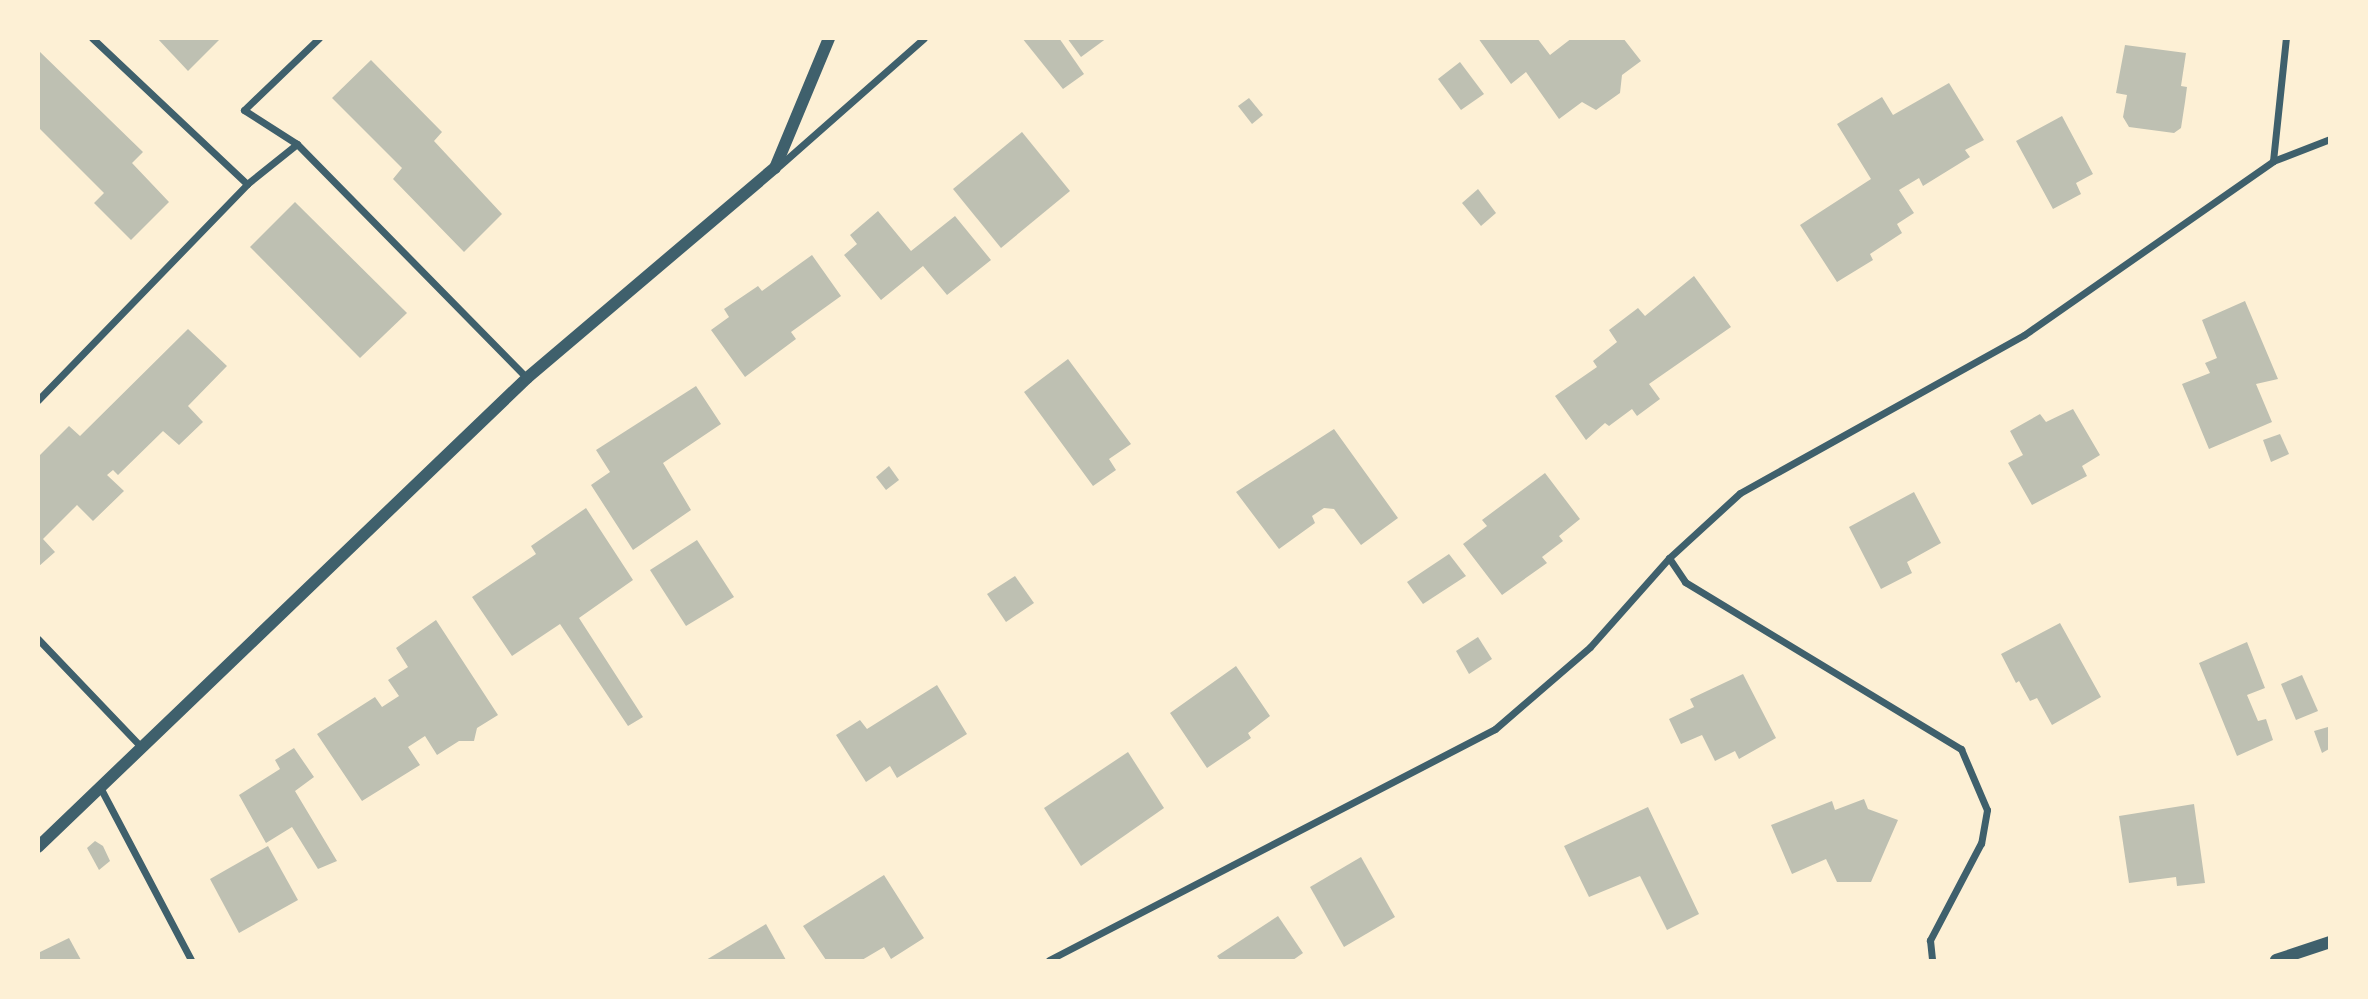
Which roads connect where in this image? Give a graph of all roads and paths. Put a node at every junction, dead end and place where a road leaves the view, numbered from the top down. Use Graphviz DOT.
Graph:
graph roads {
  1 [pos="92,38"];
  2 [pos="319,38"];
  3 [pos="829,38"];
  4 [pos="924,38"];
  5 [pos="2286,38"];
  6 [pos="2329,139"];
  7 [pos="297,144"];
  8 [pos="2273,161"];
  9 [pos="775,168"];
  10 [pos="247,184"];
  11 [pos="527,379"];
  12 [pos="38,400"];
  13 [pos="1670,558"];
  14 [pos="38,639"];
  15 [pos="143,748"];
  16 [pos="102,790"];
  17 [pos="38,847"];
  18 [pos="2329,942"];
  19 [pos="191,961"];
  20 [pos="1049,961"];
  21 [pos="1932,961"];
  22 [pos="2276,961"];
  1 -- 10 [label="street"];
  2 -- 7 [label="street"];
  3 -- 9 [label="street"];
  4 -- 9 [label="street"];
  5 -- 8 [label="street"];
  6 -- 8 [label="street"];
  7 -- 10 [label="street"];
  7 -- 11 [label="street"];
  8 -- 13 [label="street"];
  9 -- 11 [label="street"];
  10 -- 12 [label="street"];
  11 -- 15 [label="street"];
  13 -- 20 [label="street"];
  13 -- 21 [label="street"];
  14 -- 15 [label="street"];
  15 -- 16 [label="street"];
  16 -- 17 [label="street"];
  16 -- 19 [label="street"];
  18 -- 22 [label="street"];
}
